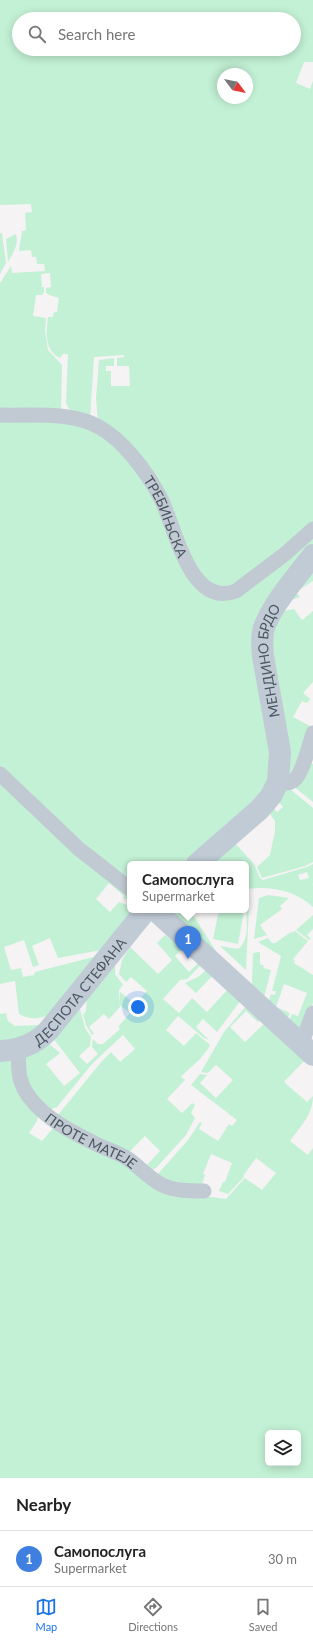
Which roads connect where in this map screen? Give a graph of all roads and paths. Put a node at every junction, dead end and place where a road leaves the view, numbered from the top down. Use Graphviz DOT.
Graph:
graph roads {
  1 [pos="0,415"];
  2 [pos="313,529"];
  3 [pos="313,555"];
  4 [pos="313,733"];
  5 [pos="0,774"];
  6 [pos="278,782"];
  7 [pos="200,861"];
  8 [pos="127,887"];
  9 [pos="144,913"];
  10 [pos="158,913"];
  11 [pos="313,1013"];
  12 [pos="9,1050"];
  13 [pos="307,1050"];
  14 [pos="204,1191"];
  1 -- 2 [label="street, ТРЕБИЊСКА"];
  3 -- 6 [label="street, МЕНДИНО БРДО"];
  4 -- 6 [label="street"];
  5 -- 8 [label="street"];
  6 -- 7 [label="street, МЕНДИНО БРДО"];
  9 -- 12 [label="street, ДЕСПОТА СТЕФАНА"];
  10 -- 13 [label="street"];
  11 -- 13 [label="street"];
  12 -- 14 [label="street, ПРОТЕ МАТЕЈЕ"];
}
